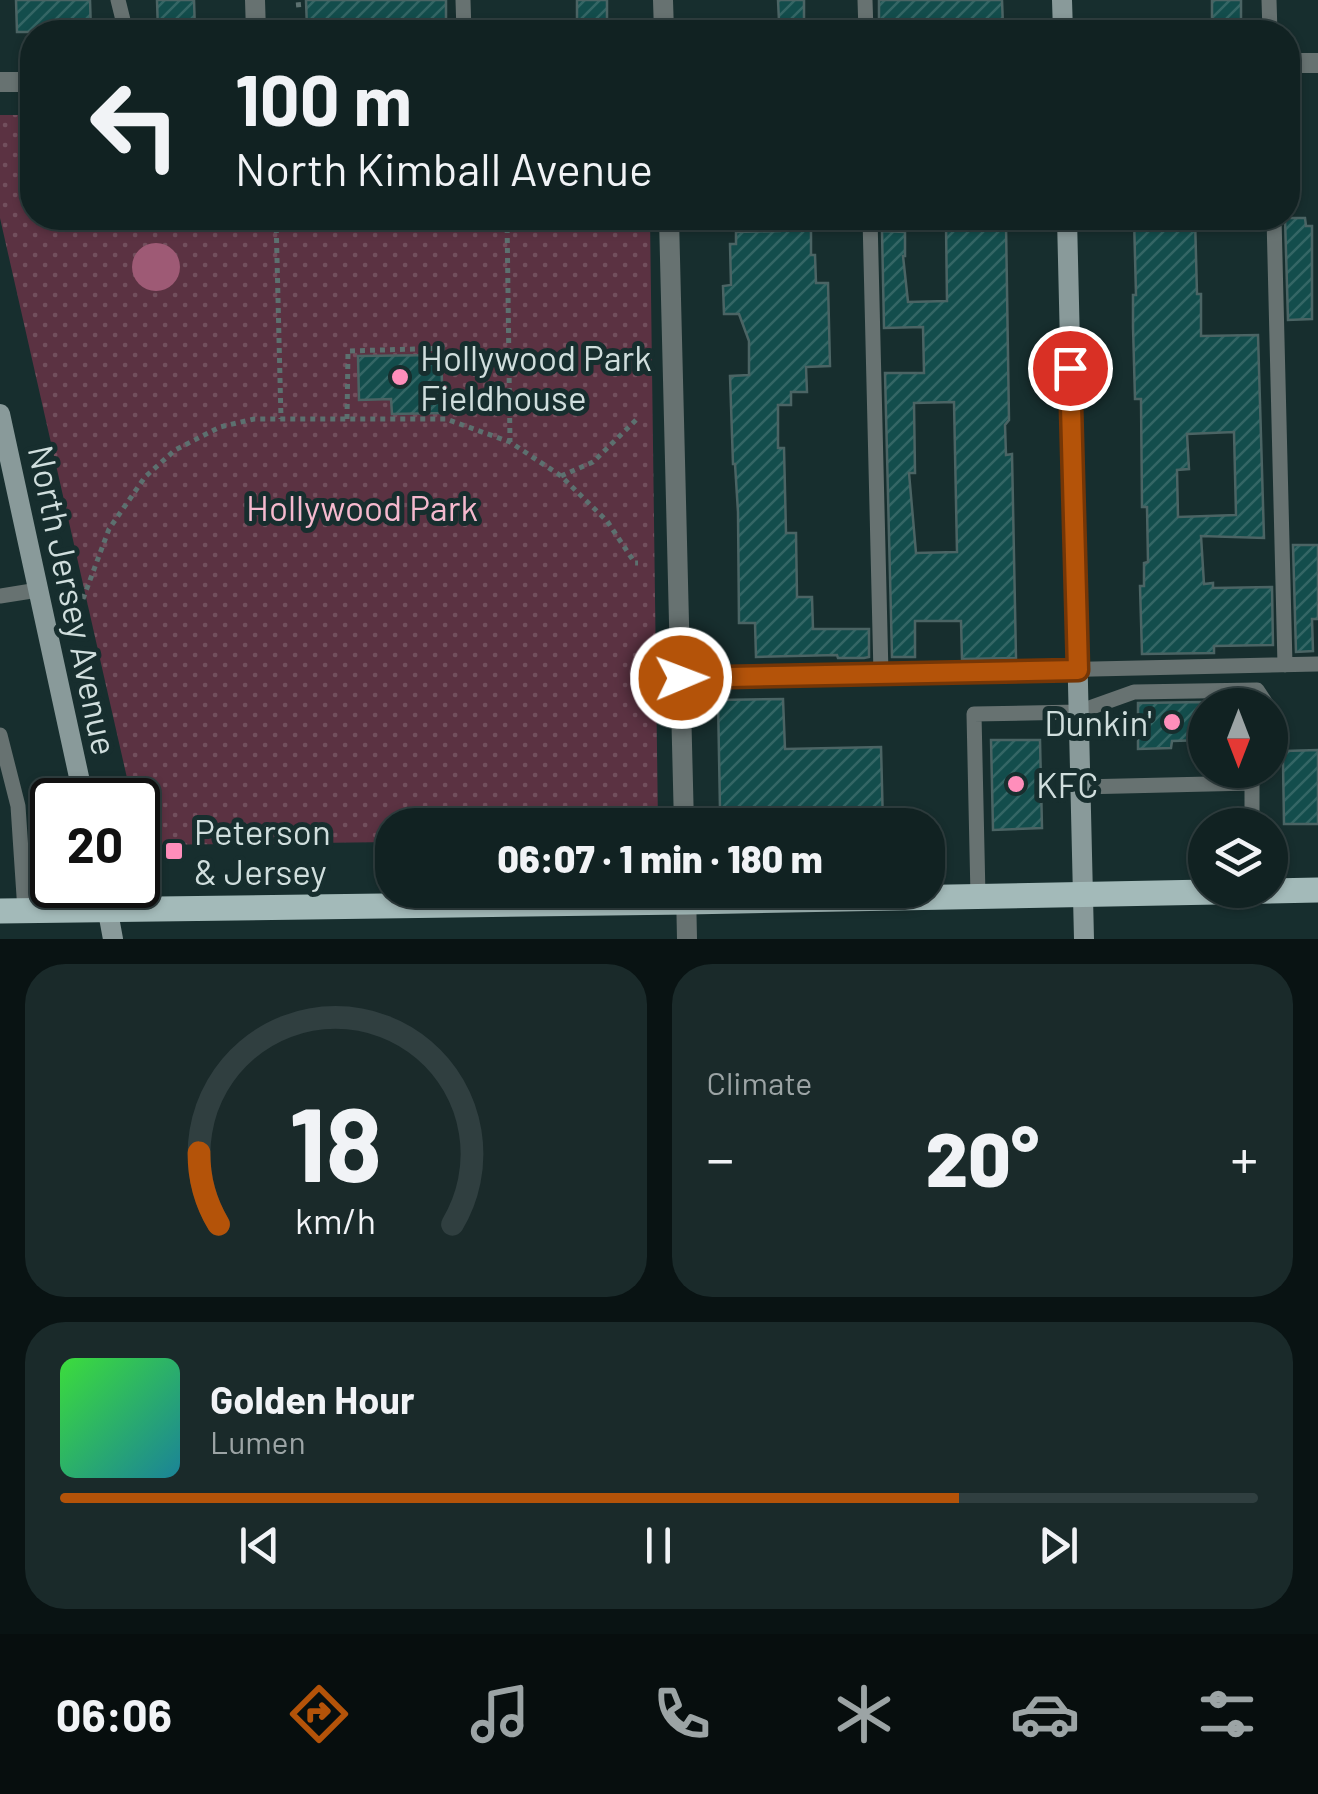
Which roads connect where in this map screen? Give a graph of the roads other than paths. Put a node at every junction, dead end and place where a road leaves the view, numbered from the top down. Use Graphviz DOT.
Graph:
graph roads {
  1 [pos="668,230"];
  2 [pos="870,230"];
  3 [pos="1067,230"];
  4 [pos="1274,230"];
  5 [pos="0,414"];
  6 [pos="38,590"];
  7 [pos="0,596"];
  8 [pos="1318,664"];
  9 [pos="1285,665"];
  10 [pos="1257,666"];
  11 [pos="1078,670"];
  12 [pos="881,674"];
  13 [pos="681,678"];
  14 [pos="1257,688"];
  15 [pos="1188,691"];
  16 [pos="1078,712"];
  17 [pos="0,735"];
  18 [pos="79,778"];
  19 [pos="1188,784"];
  20 [pos="1080,787"];
  21 [pos="684,808"];
  22 [pos="1288,890"];
  23 [pos="1318,890"];
  24 [pos="1188,892"];
  25 [pos="1083,894"];
  26 [pos="945,896"];
  27 [pos="978,896"];
  28 [pos="160,897"];
  29 [pos="375,897"];
  30 [pos="107,908"];
  31 [pos="686,908"];
  32 [pos="13,911"];
  33 [pos="113,939"];
  34 [pos="687,939"];
  35 [pos="1084,939"];
  1 -- 13 [label="street"];
  2 -- 12 [label="lane"];
  3 -- 11 [label="street"];
  4 -- 9 [label="lane"];
  5 -- 6 [label="street, North Jersey Avenue"];
  6 -- 7 [label="lane"];
  6 -- 18 [label="street, North Jersey Avenue"];
  8 -- 9 [label="lane"];
  9 -- 10 [label="lane"];
  10 -- 11 [label="lane"];
  10 -- 14 [label="lane"];
  11 -- 12 [label="lane"];
  11 -- 16 [label="street"];
  12 -- 13 [label="lane"];
  13 -- 21 [label="street"];
  15 -- 16 [label="lane"];
  16 -- 20 [label="street"];
  16 -- 27 [label="lane"];
  17 -- 32 [label="lane"];
  19 -- 20 [label="lane"];
  20 -- 25 [label="street"];
  22 -- 23 [label="main road"];
  24 -- 25 [label="main road"];
  25 -- 27 [label="main road"];
  25 -- 35 [label="street"];
  26 -- 27 [label="main road"];
  28 -- 29 [label="main road"];
  30 -- 33 [label="street"];
  31 -- 34 [label="street"];
}
